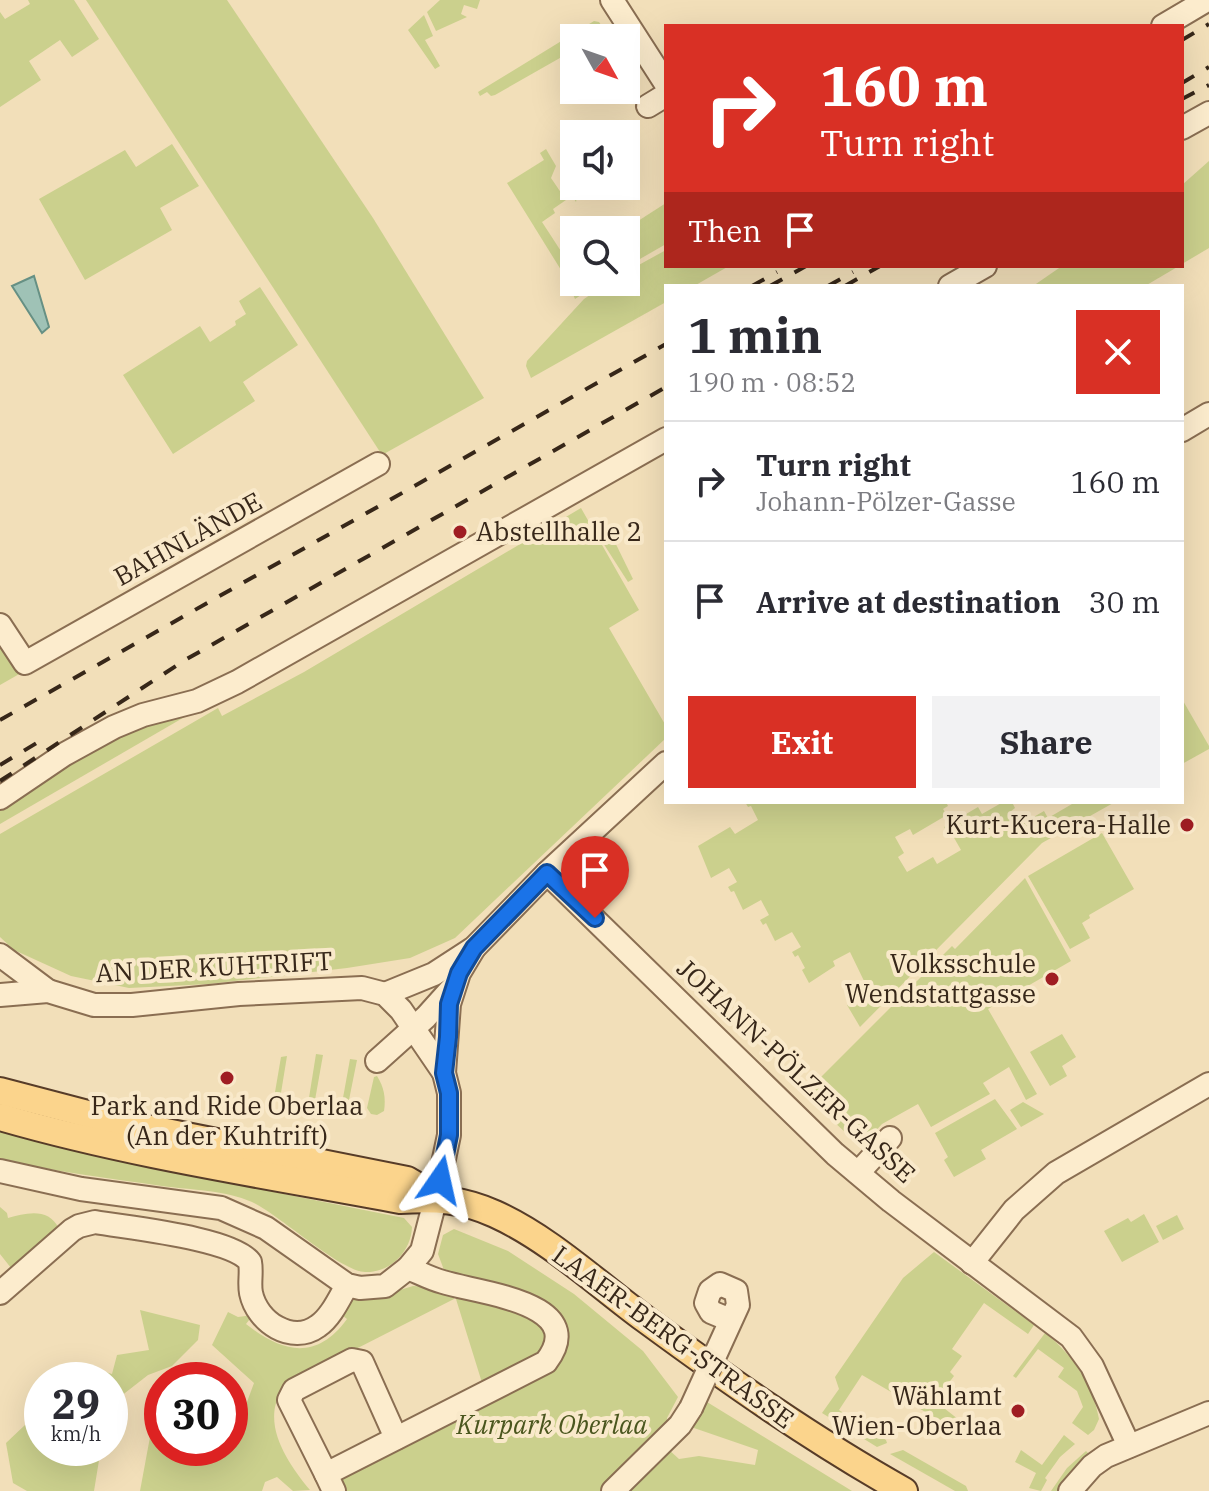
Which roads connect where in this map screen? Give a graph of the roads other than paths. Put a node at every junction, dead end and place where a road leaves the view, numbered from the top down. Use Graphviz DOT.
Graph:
graph roads {
  1 [pos="612,0"];
  2 [pos="1207,0"];
  3 [pos="1166,24"];
  4 [pos="664,81"];
  5 [pos="1209,113"];
  6 [pos="1184,127"];
  7 [pos="982,268"];
  8 [pos="954,284"];
  9 [pos="664,440"];
  10 [pos="378,464"];
  11 [pos="0,625"];
  12 [pos="664,765"];
  13 [pos="0,798"];
  14 [pos="547,873"];
  15 [pos="474,948"];
  16 [pos="2,980"];
  17 [pos="42,986"];
  18 [pos="453,986"];
  19 [pos="385,994"];
  20 [pos="412,1028"];
  21 [pos="377,1061"];
  22 [pos="444,1073"];
  23 [pos="1209,1084"];
  24 [pos="0,1091"];
  25 [pos="0,1117"];
  26 [pos="890,1138"];
  27 [pos="0,1171"];
  28 [pos="858,1173"];
  29 [pos="81,1189"];
  30 [pos="436,1197"];
  31 [pos="236,1213"];
  32 [pos="61,1239"];
  33 [pos="225,1246"];
  34 [pos="972,1263"];
  35 [pos="408,1268"];
  36 [pos="705,1275"];
  37 [pos="347,1285"];
  38 [pos="0,1293"];
  39 [pos="1209,1413"];
  40 [pos="396,1438"];
  41 [pos="1129,1446"];
  42 [pos="329,1486"];
  43 [pos="613,1491"];
  44 [pos="904,1491"];
  45 [pos="1070,1491"];
  1 -- 4 [label="street"];
  2 -- 3 [label="street"];
  5 -- 6 [label="street"];
  7 -- 8 [label="street"];
  9 -- 13 [label="street"];
  10 -- 11 [label="street, BAHNLÄNDE"];
  12 -- 14 [label="street"];
  14 -- 15 [label="street"];
  14 -- 28 [label="street, JOHANN-PÖLZER-GASSE"];
  15 -- 18 [label="street"];
  15 -- 19 [label="street"];
  16 -- 17 [label="street, AN DER KUHTRIFT"];
  16 -- 17 [label="street, AN DER KUHTRIFT"];
  17 -- 19 [label="street, AN DER KUHTRIFT"];
  18 -- 20 [label="street"];
  18 -- 22 [label="street"];
  19 -- 20 [label="street"];
  20 -- 21 [label="street"];
  20 -- 22 [label="street"];
  22 -- 30 [label="street"];
  23 -- 34 [label="street"];
  24 -- 30 [label="main road, LAAER-BERG-STRASSE"];
  25 -- 30 [label="main road, LAAER-BERG-STRASSE"];
  26 -- 28 [label="street"];
  27 -- 29 [label="street"];
  28 -- 34 [label="street, JOHANN-PÖLZER-GASSE"];
  29 -- 31 [label="street"];
  29 -- 32 [label="street"];
  30 -- 35 [label="street"];
  30 -- 44 [label="main road, LAAER-BERG-STRASSE"];
  31 -- 33 [label="street"];
  31 -- 37 [label="street"];
  32 -- 33 [label="street"];
  32 -- 38 [label="street"];
  33 -- 37 [label="street"];
  34 -- 41 [label="street, JOHANN-PÖLZER-GASSE"];
  35 -- 37 [label="street"];
  35 -- 40 [label="street"];
  36 -- 43 [label="street, bridge"];
  39 -- 41 [label="street"];
  40 -- 42 [label="street"];
  40 -- 42 [label="street"];
  41 -- 45 [label="street"];
}
